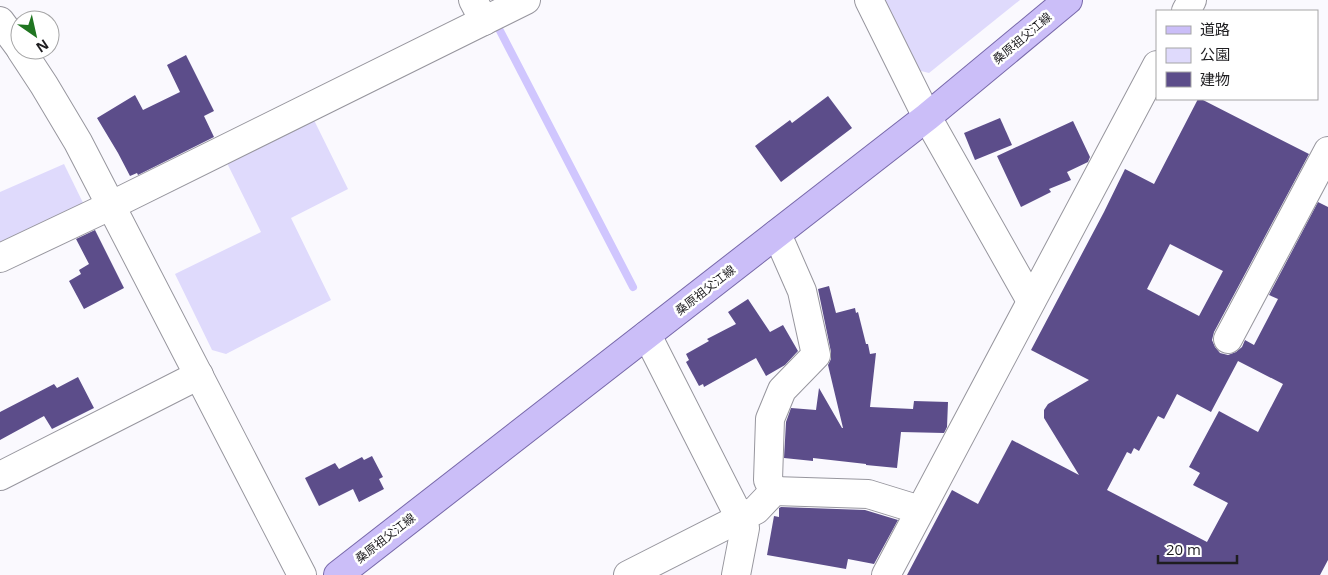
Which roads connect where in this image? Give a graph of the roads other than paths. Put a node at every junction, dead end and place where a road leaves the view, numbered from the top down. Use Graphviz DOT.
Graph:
graph roads {
  1 [pos="526,0"];
  2 [pos="869,0"];
  3 [pos="1068,0"];
  4 [pos="478,11"];
  5 [pos="0,21"];
  6 [pos="10,34"];
  7 [pos="28,60"];
  8 [pos="1156,68"];
  9 [pos="928,117"];
  10 [pos="1328,150"];
  11 [pos="112,205"];
  12 [pos="777,234"];
  13 [pos="0,258"];
  14 [pos="1031,301"];
  15 [pos="647,335"];
  16 [pos="1228,339"];
  17 [pos="199,375"];
  18 [pos="0,476"];
  19 [pos="774,491"];
  20 [pos="920,510"];
  21 [pos="740,519"];
  22 [pos="302,575"];
  23 [pos="338,575"];
  24 [pos="628,575"];
  25 [pos="736,575"];
  26 [pos="886,575"];
  1 -- 4 [label="street"];
  2 -- 9 [label="street"];
  3 -- 9 [label="main road, 桑原祖父江線"];
  4 -- 11 [label="street"];
  5 -- 6 [label="street"];
  7 -- 11 [label="street"];
  8 -- 14 [label="street"];
  9 -- 12 [label="main road, 桑原祖父江線"];
  9 -- 14 [label="street"];
  10 -- 16 [label="street"];
  11 -- 13 [label="street"];
  11 -- 17 [label="street"];
  12 -- 15 [label="main road, 桑原祖父江線"];
  12 -- 19 [label="street"];
  14 -- 20 [label="street"];
  15 -- 21 [label="street"];
  15 -- 23 [label="main road, 桑原祖父江線"];
  17 -- 18 [label="street"];
  17 -- 22 [label="street"];
  19 -- 20 [label="street"];
  19 -- 21 [label="street"];
  20 -- 26 [label="street"];
  21 -- 24 [label="street"];
  21 -- 25 [label="street"];
}
